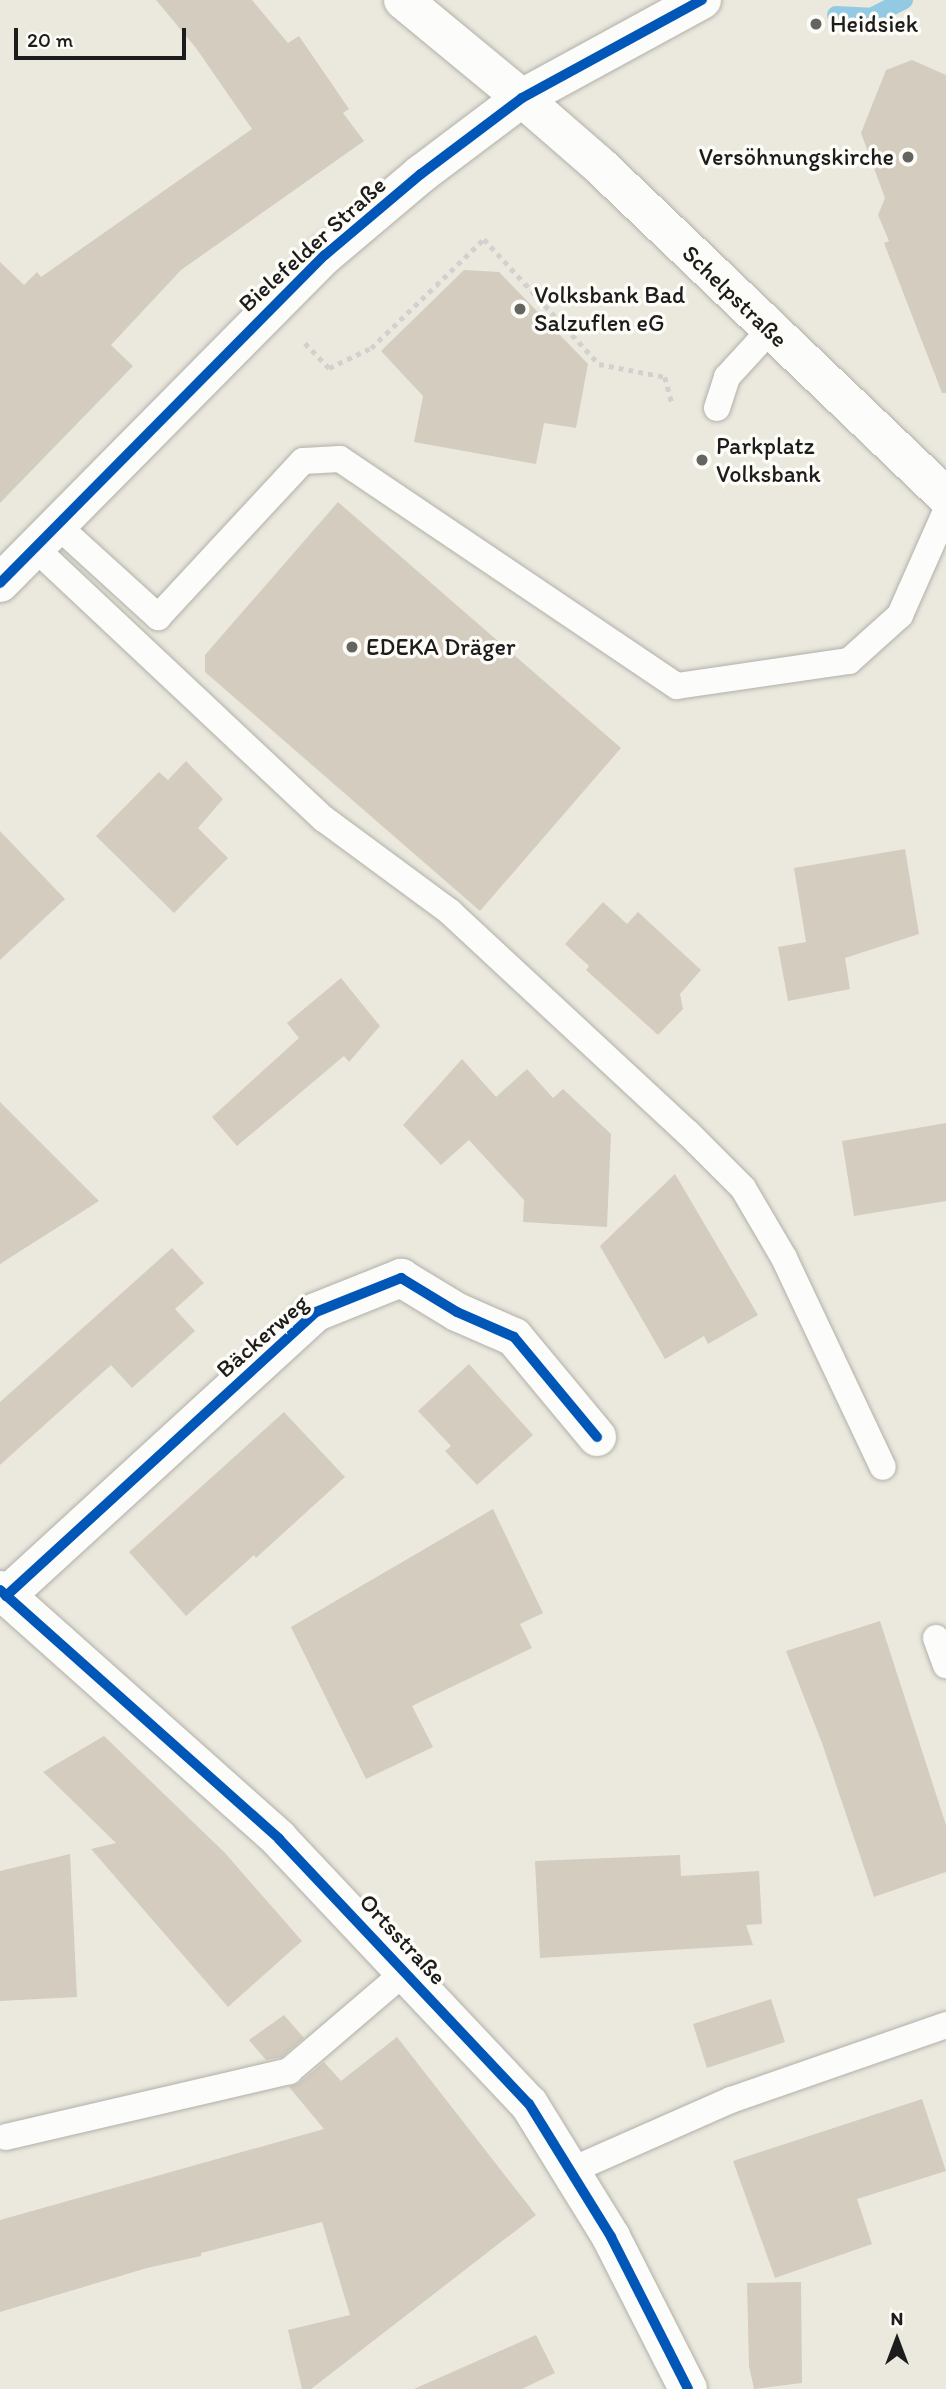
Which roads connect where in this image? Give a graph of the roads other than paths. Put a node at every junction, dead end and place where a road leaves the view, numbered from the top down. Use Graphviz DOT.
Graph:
graph roads {
  1 [pos="403,0"];
  2 [pos="702,0"];
  3 [pos="522,98"];
  4 [pos="770,330"];
  5 [pos="717,408"];
  6 [pos="946,497"];
  7 [pos="946,511"];
  8 [pos="46,536"];
  9 [pos="0,583"];
  10 [pos="597,1437"];
  11 [pos="883,1467"];
  12 [pos="3,1593"];
  13 [pos="936,1638"];
  14 [pos="946,1665"];
  15 [pos="405,1972"];
  16 [pos="946,2025"];
  17 [pos="6,2137"];
  18 [pos="570,2171"];
  19 [pos="688,2389"];
  1 -- 3 [label="street, Schelpstraße"];
  2 -- 3 [label="street, Bielefelder Straße"];
  3 -- 4 [label="street, Schelpstraße"];
  3 -- 8 [label="street, Bielefelder Straße"];
  4 -- 5 [label="lane"];
  4 -- 6 [label="street, Schelpstraße"];
  7 -- 8 [label="lane"];
  8 -- 9 [label="street, Bielefelder Straße"];
  8 -- 11 [label="lane"];
  10 -- 12 [label="street, Bäckerweg"];
  12 -- 15 [label="street, Ortsstraße"];
  13 -- 14 [label="lane"];
  15 -- 17 [label="lane"];
  15 -- 18 [label="street, Ortsstraße"];
  16 -- 18 [label="lane"];
  18 -- 19 [label="street, Ortsstraße"];
}
